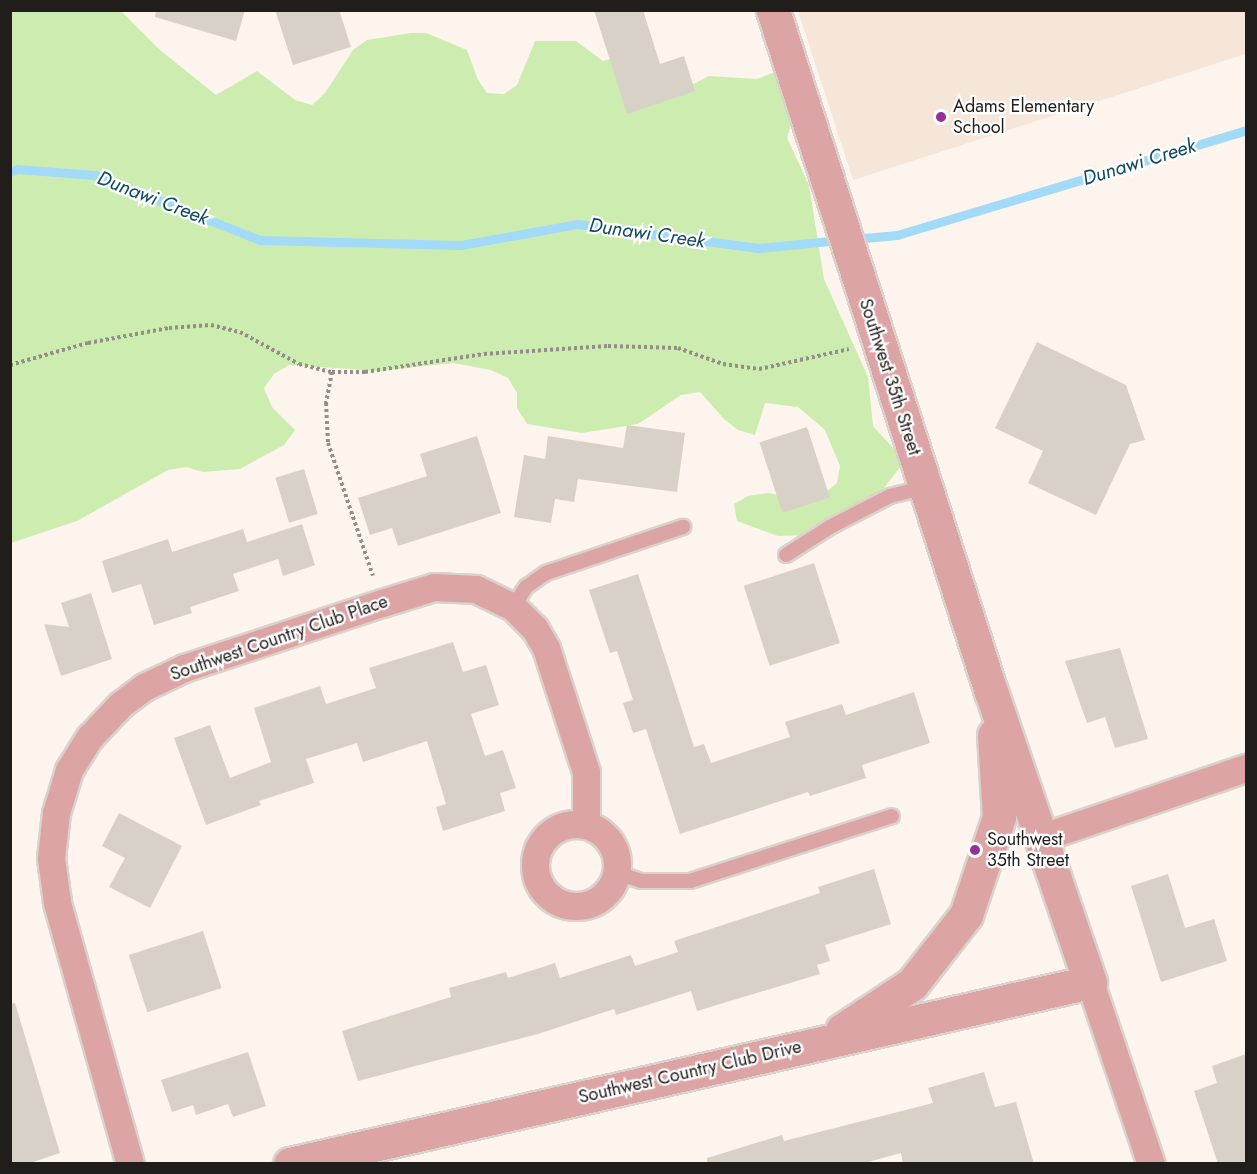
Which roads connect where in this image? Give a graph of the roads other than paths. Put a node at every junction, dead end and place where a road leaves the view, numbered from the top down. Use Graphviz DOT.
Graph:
graph roads {
  1 [pos="773,10"];
  2 [pos="925,487"];
  3 [pos="683,527"];
  4 [pos="786,555"];
  5 [pos="513,607"];
  6 [pos="991,692"];
  7 [pos="1246,768"];
  8 [pos="892,816"];
  9 [pos="585,825"];
  10 [pos="1040,838"];
  11 [pos="617,873"];
  12 [pos="1090,982"];
  13 [pos="824,1042"];
  14 [pos="130,1164"];
  15 [pos="290,1164"];
  16 [pos="1151,1164"];
  1 -- 2 [label="street, Southwest 35th Street"];
  2 -- 4 [label="lane"];
  2 -- 6 [label="street, Southwest 35th Street"];
  3 -- 5 [label="lane"];
  5 -- 9 [label="street, Southwest Country Club Place"];
  5 -- 14 [label="street, Southwest Country Club Place"];
  6 -- 10 [label="street, Southwest 35th Street"];
  6 -- 13 [label="street"];
  7 -- 10 [label="street"];
  8 -- 11 [label="lane"];
  9 -- 11 [label="street"];
  9 -- 11 [label="street"];
  10 -- 12 [label="street, Southwest 35th Street"];
  12 -- 13 [label="street, Southwest Country Club Drive"];
  12 -- 16 [label="street"];
  13 -- 15 [label="street, Southwest Country Club Drive"];
}
